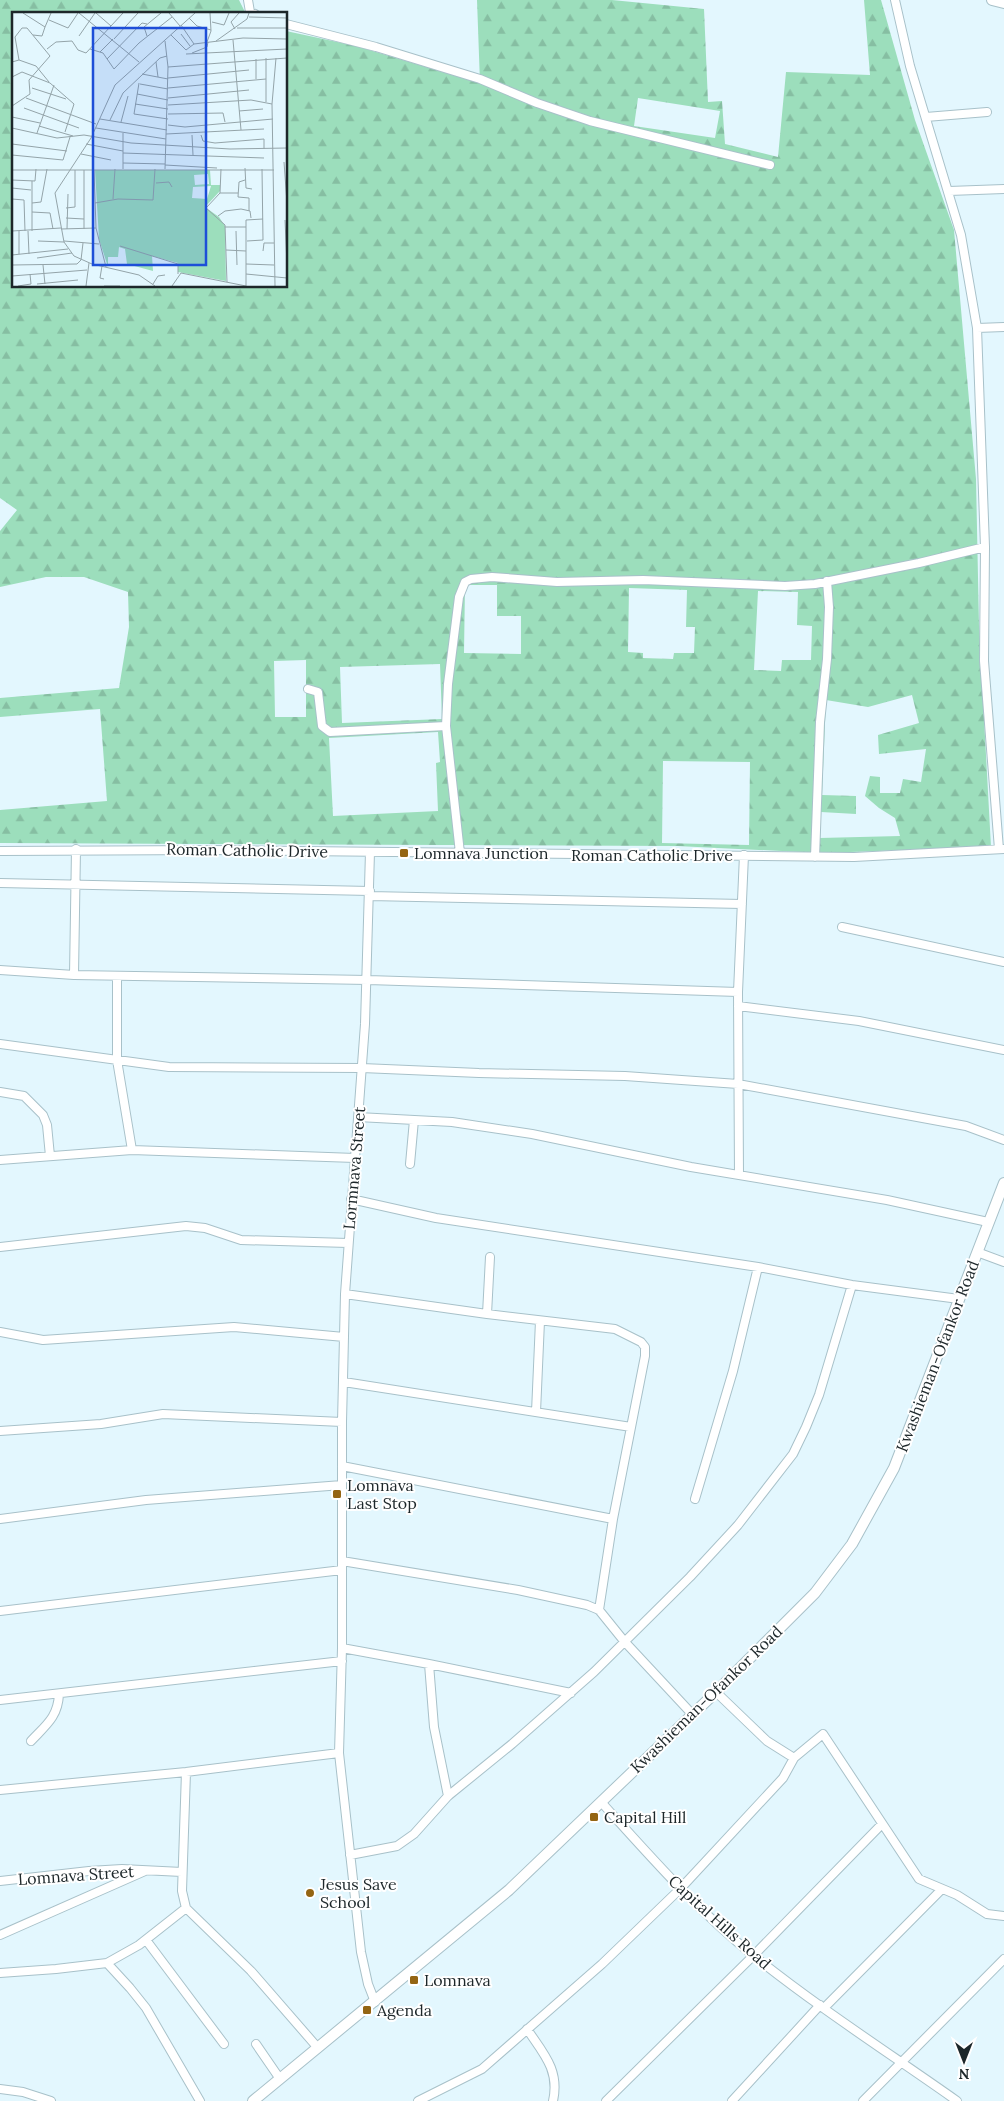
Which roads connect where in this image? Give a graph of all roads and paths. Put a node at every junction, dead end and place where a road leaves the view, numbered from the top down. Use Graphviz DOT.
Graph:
graph roads {
  1 [pos="896,0"];
  2 [pos="992,0"];
  3 [pos="1004,3"];
  4 [pos="288,25"];
  5 [pos="987,112"];
  6 [pos="926,117"];
  7 [pos="770,164"];
  8 [pos="1004,189"];
  9 [pos="949,190"];
  10 [pos="1004,327"];
  11 [pos="977,328"];
  12 [pos="985,547"];
  13 [pos="828,581"];
  14 [pos="308,689"];
  15 [pos="446,726"];
  16 [pos="76,849"];
  17 [pos="1001,849"];
  18 [pos="0,851"];
  19 [pos="370,852"];
  20 [pos="460,853"];
  21 [pos="744,855"];
  22 [pos="815,857"];
  23 [pos="0,884"];
  24 [pos="74,884"];
  25 [pos="370,894"];
  26 [pos="742,904"];
  27 [pos="842,927"];
  28 [pos="1004,962"];
  29 [pos="0,970"];
  30 [pos="74,975"];
  31 [pos="116,976"];
  32 [pos="368,980"];
  33 [pos="738,992"];
  34 [pos="738,1006"];
  35 [pos="0,1044"];
  36 [pos="1004,1050"];
  37 [pos="117,1060"];
  38 [pos="362,1068"];
  39 [pos="738,1084"];
  40 [pos="0,1092"];
  41 [pos="358,1117"];
  42 [pos="414,1120"];
  43 [pos="1004,1140"];
  44 [pos="132,1150"];
  45 [pos="50,1156"];
  46 [pos="355,1158"];
  47 [pos="0,1160"];
  48 [pos="410,1164"];
  49 [pos="739,1175"];
  50 [pos="1004,1183"];
  51 [pos="351,1199"];
  52 [pos="988,1222"];
  53 [pos="348,1243"];
  54 [pos="0,1247"];
  55 [pos="976,1252"];
  56 [pos="490,1257"];
  57 [pos="1004,1262"];
  58 [pos="758,1267"];
  59 [pos="852,1285"];
  60 [pos="345,1294"];
  61 [pos="958,1299"];
  62 [pos="487,1314"];
  63 [pos="540,1321"];
  64 [pos="0,1332"];
  65 [pos="344,1337"];
  66 [pos="344,1382"];
  67 [pos="536,1412"];
  68 [pos="342,1422"];
  69 [pos="631,1427"];
  70 [pos="0,1431"];
  71 [pos="342,1466"];
  72 [pos="342,1485"];
  73 [pos="695,1499"];
  74 [pos="0,1519"];
  75 [pos="614,1519"];
  76 [pos="342,1561"];
  77 [pos="342,1570"];
  78 [pos="599,1610"];
  79 [pos="0,1611"];
  80 [pos="624,1641"];
  81 [pos="342,1648"];
  82 [pos="342,1661"];
  83 [pos="428,1664"];
  84 [pos="716,1692"];
  85 [pos="570,1693"];
  86 [pos="59,1694"];
  87 [pos="0,1700"];
  88 [pos="692,1714"];
  89 [pos="31,1741"];
  90 [pos="339,1753"];
  91 [pos="794,1758"];
  92 [pos="186,1772"];
  93 [pos="0,1790"];
  94 [pos="448,1796"];
  95 [pos="602,1803"];
  96 [pos="882,1824"];
  97 [pos="350,1855"];
  98 [pos="146,1870"];
  99 [pos="182,1872"];
  100 [pos="0,1881"];
  101 [pos="681,1888"];
  102 [pos="942,1889"];
  103 [pos="186,1908"];
  104 [pos="1004,1916"];
  105 [pos="0,1935"];
  106 [pos="146,1940"];
  107 [pos="754,1956"];
  108 [pos="1004,1959"];
  109 [pos="107,1963"];
  110 [pos="0,1973"];
  111 [pos="375,2002"];
  112 [pos="822,2007"];
  113 [pos="527,2029"];
  114 [pos="224,2044"];
  115 [pos="256,2044"];
  116 [pos="318,2048"];
  117 [pos="900,2061"];
  118 [pos="280,2079"];
  119 [pos="0,2089"];
  120 [pos="51,2101"];
  121 [pos="200,2101"];
  122 [pos="253,2101"];
  123 [pos="418,2101"];
  124 [pos="553,2101"];
  125 [pos="606,2101"];
  126 [pos="732,2101"];
  127 [pos="863,2101"];
  128 [pos="957,2101"];
  1 -- 6 [label="street"];
  2 -- 3 [label="main road"];
  4 -- 7 [label="street"];
  5 -- 6 [label="street"];
  6 -- 9 [label="street"];
  8 -- 9 [label="street"];
  9 -- 11 [label="street"];
  10 -- 11 [label="street"];
  11 -- 12 [label="street"];
  12 -- 13 [label="street"];
  12 -- 17 [label="street"];
  13 -- 15 [label="street"];
  13 -- 22 [label="street"];
  14 -- 15 [label="street"];
  15 -- 20 [label="street"];
  16 -- 18 [label="street, Roman Catholic Drive"];
  16 -- 19 [label="street, Roman Catholic Drive"];
  16 -- 24 [label="street"];
  17 -- 22 [label="street, Roman Catholic Drive"];
  19 -- 20 [label="street, Roman Catholic Drive"];
  19 -- 25 [label="street, Lormnava Street"];
  20 -- 21 [label="street, Roman Catholic Drive"];
  21 -- 22 [label="street, Roman Catholic Drive"];
  21 -- 26 [label="street"];
  23 -- 24 [label="street"];
  24 -- 25 [label="street"];
  24 -- 30 [label="street"];
  25 -- 26 [label="street"];
  25 -- 32 [label="street, Lormnava Street"];
  26 -- 33 [label="street"];
  27 -- 28 [label="street"];
  29 -- 30 [label="street"];
  30 -- 31 [label="street"];
  31 -- 32 [label="street"];
  31 -- 37 [label="street"];
  32 -- 33 [label="street"];
  32 -- 38 [label="street, Lormnava Street"];
  33 -- 34 [label="street"];
  34 -- 36 [label="street"];
  34 -- 39 [label="street"];
  35 -- 37 [label="street"];
  37 -- 38 [label="street"];
  37 -- 44 [label="street"];
  38 -- 39 [label="street"];
  38 -- 41 [label="street, Lormnava Street"];
  39 -- 43 [label="street"];
  39 -- 49 [label="street"];
  40 -- 45 [label="street"];
  41 -- 42 [label="street"];
  41 -- 46 [label="street, Lormnava Street"];
  42 -- 48 [label="street"];
  42 -- 49 [label="street"];
  44 -- 45 [label="street"];
  44 -- 46 [label="street"];
  45 -- 47 [label="street"];
  46 -- 51 [label="street, Lormnava Street"];
  49 -- 52 [label="street"];
  50 -- 52 [label="main road, Kwashieman-Ofankor Road"];
  51 -- 53 [label="street, Lormnava Street"];
  51 -- 58 [label="street"];
  52 -- 55 [label="main road, Kwashieman-Ofankor Road"];
  53 -- 54 [label="street"];
  53 -- 60 [label="street, Lormnava Street"];
  55 -- 57 [label="street"];
  55 -- 61 [label="main road, Kwashieman-Ofankor Road"];
  56 -- 62 [label="street"];
  58 -- 59 [label="street"];
  58 -- 73 [label="street"];
  59 -- 61 [label="street"];
  59 -- 80 [label="street"];
  60 -- 62 [label="street"];
  60 -- 65 [label="street, Lormnava Street"];
  61 -- 84 [label="main road, Kwashieman-Ofankor Road"];
  62 -- 63 [label="street"];
  63 -- 67 [label="street"];
  63 -- 69 [label="street"];
  64 -- 65 [label="street"];
  65 -- 66 [label="street, Lormnava Street"];
  66 -- 67 [label="street"];
  66 -- 68 [label="street, Lormnava Street"];
  67 -- 69 [label="street"];
  68 -- 70 [label="street"];
  68 -- 71 [label="street, Lormnava Street"];
  69 -- 75 [label="street"];
  71 -- 72 [label="street, Lormnava Street"];
  71 -- 75 [label="street"];
  72 -- 74 [label="street"];
  72 -- 76 [label="street, Lormnava Street"];
  75 -- 78 [label="street"];
  76 -- 77 [label="street, Lormnava Street"];
  76 -- 78 [label="street"];
  77 -- 79 [label="street"];
  77 -- 81 [label="street, Lormnava Street"];
  78 -- 80 [label="street"];
  80 -- 85 [label="street"];
  80 -- 88 [label="street"];
  81 -- 82 [label="street, Lormnava Street"];
  81 -- 83 [label="street"];
  82 -- 86 [label="street"];
  82 -- 90 [label="street, Lormnava Street"];
  83 -- 85 [label="street"];
  83 -- 94 [label="street"];
  84 -- 88 [label="main road, Kwashieman-Ofankor Road"];
  84 -- 91 [label="street"];
  85 -- 94 [label="street"];
  86 -- 87 [label="street"];
  86 -- 89 [label="street"];
  88 -- 95 [label="main road, Kwashieman-Ofankor Road"];
  90 -- 92 [label="street"];
  90 -- 97 [label="street, Lormnava Street"];
  91 -- 96 [label="street"];
  91 -- 101 [label="street"];
  92 -- 93 [label="street"];
  92 -- 99 [label="street"];
  94 -- 97 [label="street"];
  95 -- 101 [label="street, Capital Hills Road"];
  95 -- 111 [label="main road, Kwashieman-Ofankor Road"];
  96 -- 102 [label="street"];
  96 -- 107 [label="street"];
  97 -- 111 [label="street, Lormnava Street"];
  98 -- 99 [label="street, Lomnava Street"];
  98 -- 100 [label="street, Lomnava Street"];
  98 -- 105 [label="street"];
  99 -- 103 [label="street"];
  101 -- 107 [label="street, Capital Hills Road"];
  101 -- 113 [label="street"];
  102 -- 104 [label="street"];
  102 -- 112 [label="street"];
  103 -- 106 [label="street"];
  103 -- 116 [label="street"];
  106 -- 109 [label="street"];
  106 -- 114 [label="street"];
  107 -- 112 [label="street, Capital Hills Road"];
  107 -- 125 [label="street"];
  108 -- 117 [label="street"];
  109 -- 110 [label="street"];
  109 -- 121 [label="street"];
  111 -- 116 [label="main road, Kwashieman-Ofankor Road"];
  112 -- 117 [label="street, Capital Hills Road"];
  112 -- 126 [label="street"];
  113 -- 123 [label="street"];
  113 -- 124 [label="street"];
  115 -- 118 [label="street"];
  116 -- 118 [label="main road, Kwashieman-Ofankor Road"];
  117 -- 127 [label="street"];
  117 -- 128 [label="street, Capital Hills Road"];
  118 -- 122 [label="main road, Kwashieman-Ofankor Road"];
  119 -- 120 [label="street"];
}
